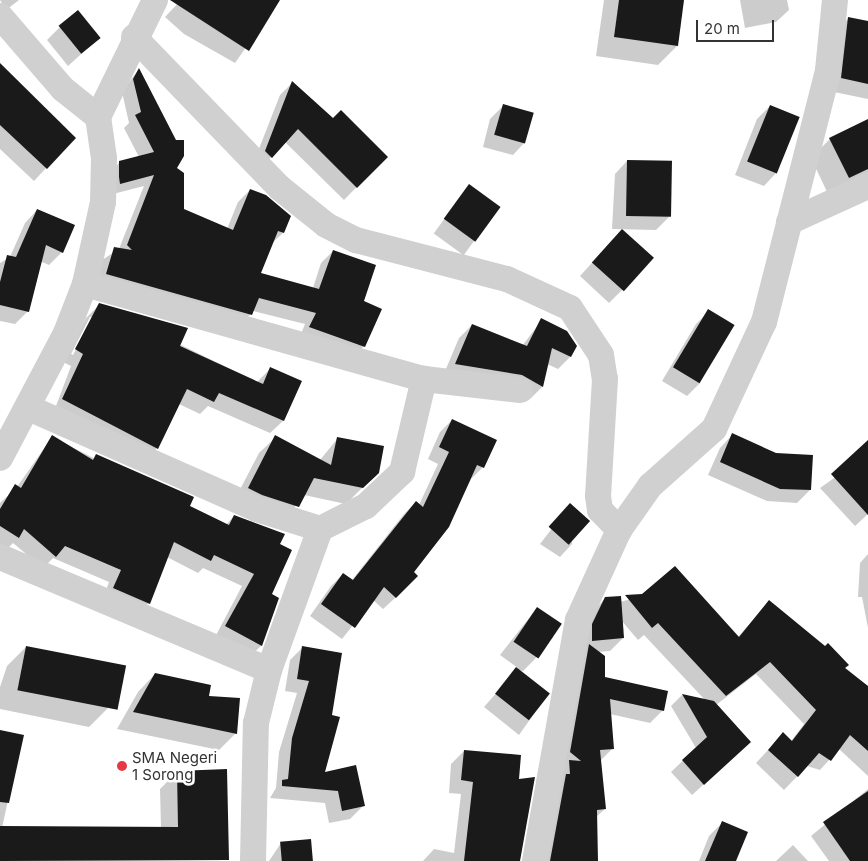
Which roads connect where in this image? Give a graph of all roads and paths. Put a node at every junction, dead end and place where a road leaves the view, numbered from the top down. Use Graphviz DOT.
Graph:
graph roads {
  1 [pos="155,0"];
  2 [pos="835,0"];
  3 [pos="0,16"];
  4 [pos="134,37"];
  5 [pos="98,117"];
  6 [pos="868,186"];
  7 [pos="789,222"];
  8 [pos="85,284"];
  9 [pos="424,379"];
  10 [pos="520,390"];
  11 [pos="29,408"];
  12 [pos="0,458"];
  13 [pos="320,529"];
  14 [pos="619,530"];
  15 [pos="0,557"];
  16 [pos="269,670"];
  17 [pos="253,861"];
  18 [pos="535,861"];
  1 -- 4 [label="street"];
  2 -- 7 [label="street"];
  3 -- 5 [label="street"];
  4 -- 5 [label="street"];
  4 -- 14 [label="street"];
  5 -- 8 [label="street"];
  6 -- 7 [label="street"];
  7 -- 14 [label="street"];
  8 -- 9 [label="street"];
  8 -- 11 [label="street"];
  9 -- 10 [label="street"];
  9 -- 13 [label="street"];
  11 -- 12 [label="street"];
  11 -- 13 [label="street"];
  13 -- 16 [label="street"];
  14 -- 18 [label="street"];
  15 -- 16 [label="street"];
  16 -- 17 [label="street"];
}
